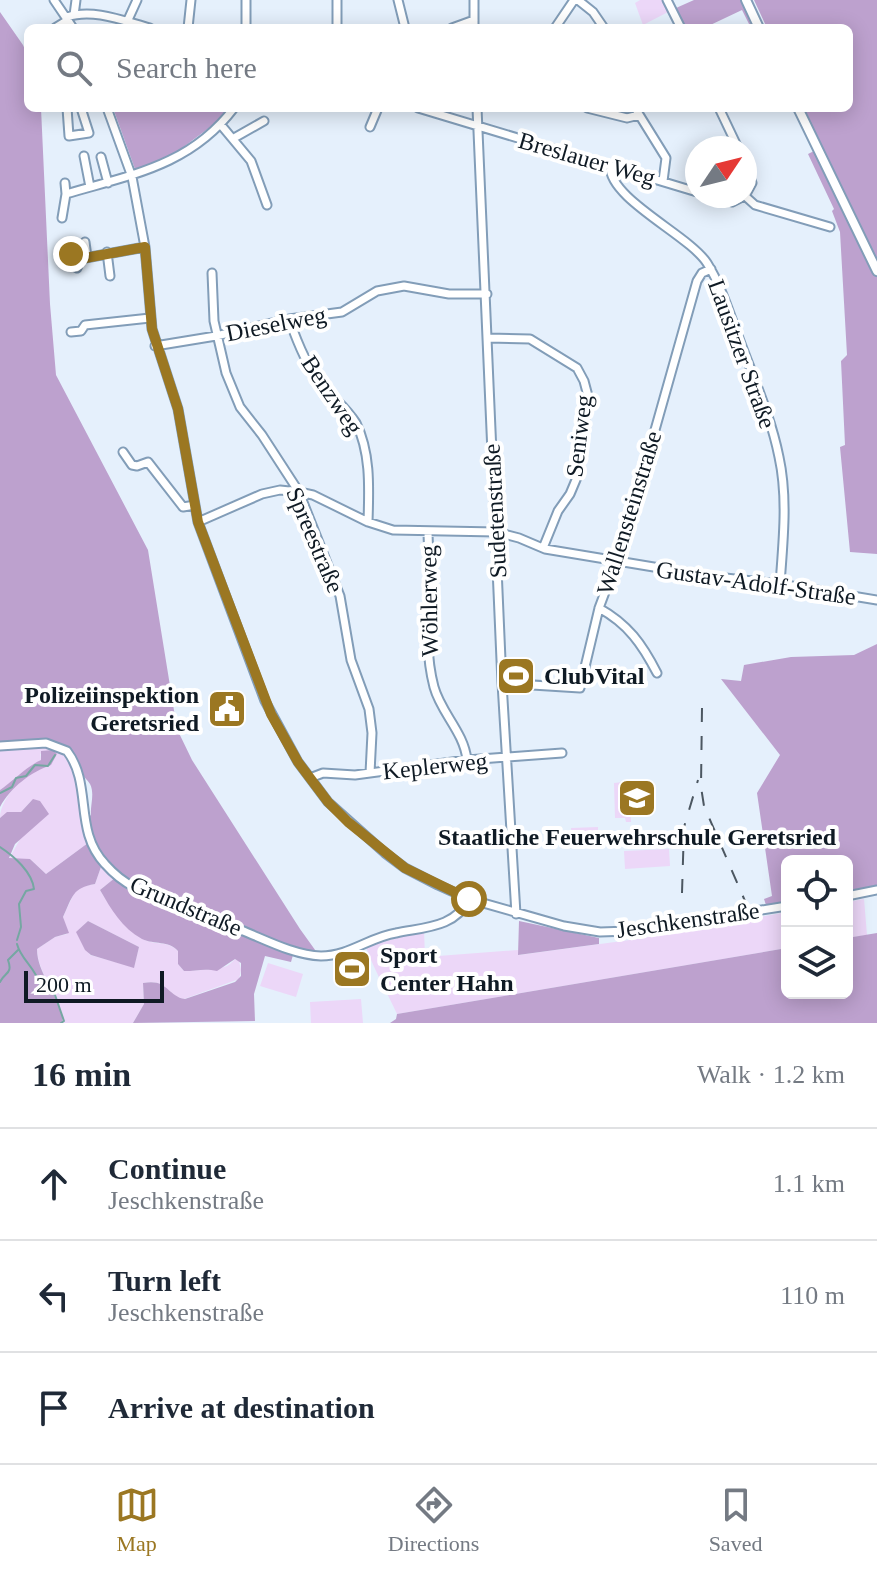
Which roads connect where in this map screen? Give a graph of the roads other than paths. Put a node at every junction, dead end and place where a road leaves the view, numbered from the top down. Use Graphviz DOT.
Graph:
graph roads {
  1 [pos="54,0"];
  2 [pos="76,0"];
  3 [pos="137,0"];
  4 [pos="191,0"];
  5 [pos="246,0"];
  6 [pos="337,0"];
  7 [pos="398,0"];
  8 [pos="474,0"];
  9 [pos="576,0"];
  10 [pos="594,0"];
  11 [pos="667,0"];
  12 [pos="746,0"];
  13 [pos="593,12"];
  14 [pos="70,20"];
  15 [pos="127,22"];
  16 [pos="135,24"];
  17 [pos="188,24"];
  18 [pos="246,24"];
  19 [pos="337,24"];
  20 [pos="404,24"];
  21 [pos="474,24"];
  22 [pos="558,24"];
  23 [pos="601,24"];
  24 [pos="679,24"];
  25 [pos="757,24"];
  26 [pos="67,112"];
  27 [pos="83,112"];
  28 [pos="108,112"];
  29 [pos="231,112"];
  30 [pos="376,112"];
  31 [pos="430,112"];
  32 [pos="477,112"];
  33 [pos="603,112"];
  34 [pos="636,112"];
  35 [pos="638,112"];
  36 [pos="721,112"];
  37 [pos="800,112"];
  38 [pos="264,121"];
  39 [pos="221,125"];
  40 [pos="370,127"];
  41 [pos="478,128"];
  42 [pos="732,136"];
  43 [pos="234,138"];
  44 [pos="84,156"];
  45 [pos="101,157"];
  46 [pos="610,166"];
  47 [pos="132,177"];
  48 [pos="663,181"];
  49 [pos="65,183"];
  50 [pos="108,183"];
  51 [pos="90,187"];
  52 [pos="685,188"];
  53 [pos="66,194"];
  54 [pos="267,205"];
  55 [pos="757,206"];
  56 [pos="62,218"];
  57 [pos="830,227"];
  58 [pos="85,242"];
  59 [pos="68,247"];
  60 [pos="145,247"];
  61 [pos="107,252"];
  62 [pos="84,258"];
  63 [pos="77,268"];
  64 [pos="711,269"];
  65 [pos="877,271"];
  66 [pos="212,273"];
  67 [pos="110,276"];
  68 [pos="487,294"];
  69 [pos="150,318"];
  70 [pos="289,319"];
  71 [pos="71,332"];
  72 [pos="216,336"];
  73 [pos="488,338"];
  74 [pos="155,346"];
  75 [pos="123,452"];
  76 [pos="299,492"];
  77 [pos="195,505"];
  78 [pos="198,522"];
  79 [pos="368,522"];
  80 [pos="428,531"];
  81 [pos="496,532"];
  82 [pos="543,548"];
  83 [pos="615,561"];
  84 [pos="780,584"];
  85 [pos="877,600"];
  86 [pos="599,608"];
  87 [pos="657,673"];
  88 [pos="502,683"];
  89 [pos="0,746"];
  90 [pos="562,753"];
  91 [pos="507,758"];
  92 [pos="467,760"];
  93 [pos="370,773"];
  94 [pos="310,778"];
  95 [pos="877,890"];
  96 [pos="853,895"];
  97 [pos="469,899"];
  98 [pos="781,907"];
  99 [pos="516,914"];
  1 -- 14 [label="street"];
  2 -- 14 [label="street"];
  3 -- 15 [label="street"];
  4 -- 17 [label="street"];
  5 -- 18 [label="street"];
  6 -- 19 [label="street"];
  7 -- 20 [label="street"];
  8 -- 21 [label="street"];
  9 -- 13 [label="street"];
  9 -- 22 [label="street"];
  10 -- 13 [label="street"];
  11 -- 24 [label="street"];
  12 -- 25 [label="main road"];
  13 -- 23 [label="street"];
  14 -- 15 [label="street"];
  15 -- 16 [label="street"];
  26 -- 27 [label="street"];
  28 -- 47 [label="street, Jeschkenstraße"];
  29 -- 39 [label="street"];
  30 -- 40 [label="street"];
  31 -- 41 [label="street, Breslauer Weg"];
  32 -- 41 [label="street, Sudetenstraße"];
  33 -- 34 [label="street"];
  35 -- 48 [label="street"];
  36 -- 42 [label="street"];
  37 -- 65 [label="main road"];
  38 -- 43 [label="street"];
  39 -- 43 [label="street"];
  39 -- 47 [label="street"];
  41 -- 46 [label="street, Breslauer Weg"];
  41 -- 68 [label="street, Sudetenstraße"];
  43 -- 54 [label="street"];
  44 -- 51 [label="street"];
  45 -- 50 [label="street"];
  46 -- 48 [label="street, Breslauer Weg"];
  46 -- 64 [label="street, Lausitzer Straße"];
  47 -- 50 [label="street"];
  47 -- 60 [label="street, Jeschkenstraße"];
  48 -- 52 [label="street, Breslauer Weg"];
  49 -- 53 [label="street"];
  50 -- 51 [label="street"];
  51 -- 53 [label="street"];
  53 -- 56 [label="street"];
  55 -- 57 [label="street"];
  58 -- 62 [label="street"];
  59 -- 62 [label="street"];
  60 -- 61 [label="street"];
  60 -- 69 [label="street, Jeschkenstraße"];
  61 -- 62 [label="street"];
  61 -- 67 [label="street"];
  62 -- 63 [label="street"];
  64 -- 83 [label="street, Wallensteinstraße"];
  64 -- 84 [label="street, Lausitzer Straße"];
  66 -- 72 [label="street, Spreestraße"];
  68 -- 70 [label="street, Dieselweg"];
  68 -- 73 [label="street, Sudetenstraße"];
  69 -- 71 [label="street"];
  69 -- 74 [label="street, Jeschkenstraße"];
  70 -- 72 [label="street, Dieselweg"];
  70 -- 79 [label="street, Benzweg"];
  72 -- 74 [label="street, Dieselweg"];
  72 -- 76 [label="street, Spreestraße"];
  73 -- 81 [label="street, Sudetenstraße"];
  73 -- 82 [label="street, Seniweg"];
  74 -- 77 [label="street, Jeschkenstraße"];
  75 -- 77 [label="street"];
  76 -- 78 [label="street"];
  76 -- 79 [label="street, Gustav-Adolf-Straße"];
  76 -- 93 [label="street, Spreestraße"];
  77 -- 78 [label="street, Jeschkenstraße"];
  78 -- 94 [label="street, Jeschkenstraße"];
  79 -- 80 [label="street, Gustav-Adolf-Straße"];
  80 -- 81 [label="street, Gustav-Adolf-Straße"];
  80 -- 92 [label="street, Wöhlerweg"];
  81 -- 82 [label="street, Gustav-Adolf-Straße"];
  81 -- 88 [label="street, Sudetenstraße"];
  82 -- 83 [label="street, Gustav-Adolf-Straße"];
  83 -- 84 [label="street, Gustav-Adolf-Straße"];
  83 -- 86 [label="street, Wallensteinstraße"];
  84 -- 85 [label="street, Gustav-Adolf-Straße"];
  86 -- 87 [label="street"];
  86 -- 88 [label="street, Wallensteinstraße"];
  88 -- 91 [label="street, Sudetenstraße"];
  89 -- 97 [label="street, Grundstraße"];
  90 -- 91 [label="street, Keplerweg"];
  91 -- 92 [label="street, Keplerweg"];
  91 -- 99 [label="street, Sudetenstraße"];
  92 -- 93 [label="street, Keplerweg"];
  93 -- 94 [label="street, Keplerweg"];
  94 -- 97 [label="street, Jeschkenstraße"];
  95 -- 96 [label="street"];
  97 -- 99 [label="street, Jeschkenstraße"];
  98 -- 99 [label="street, Jeschkenstraße"];
}
